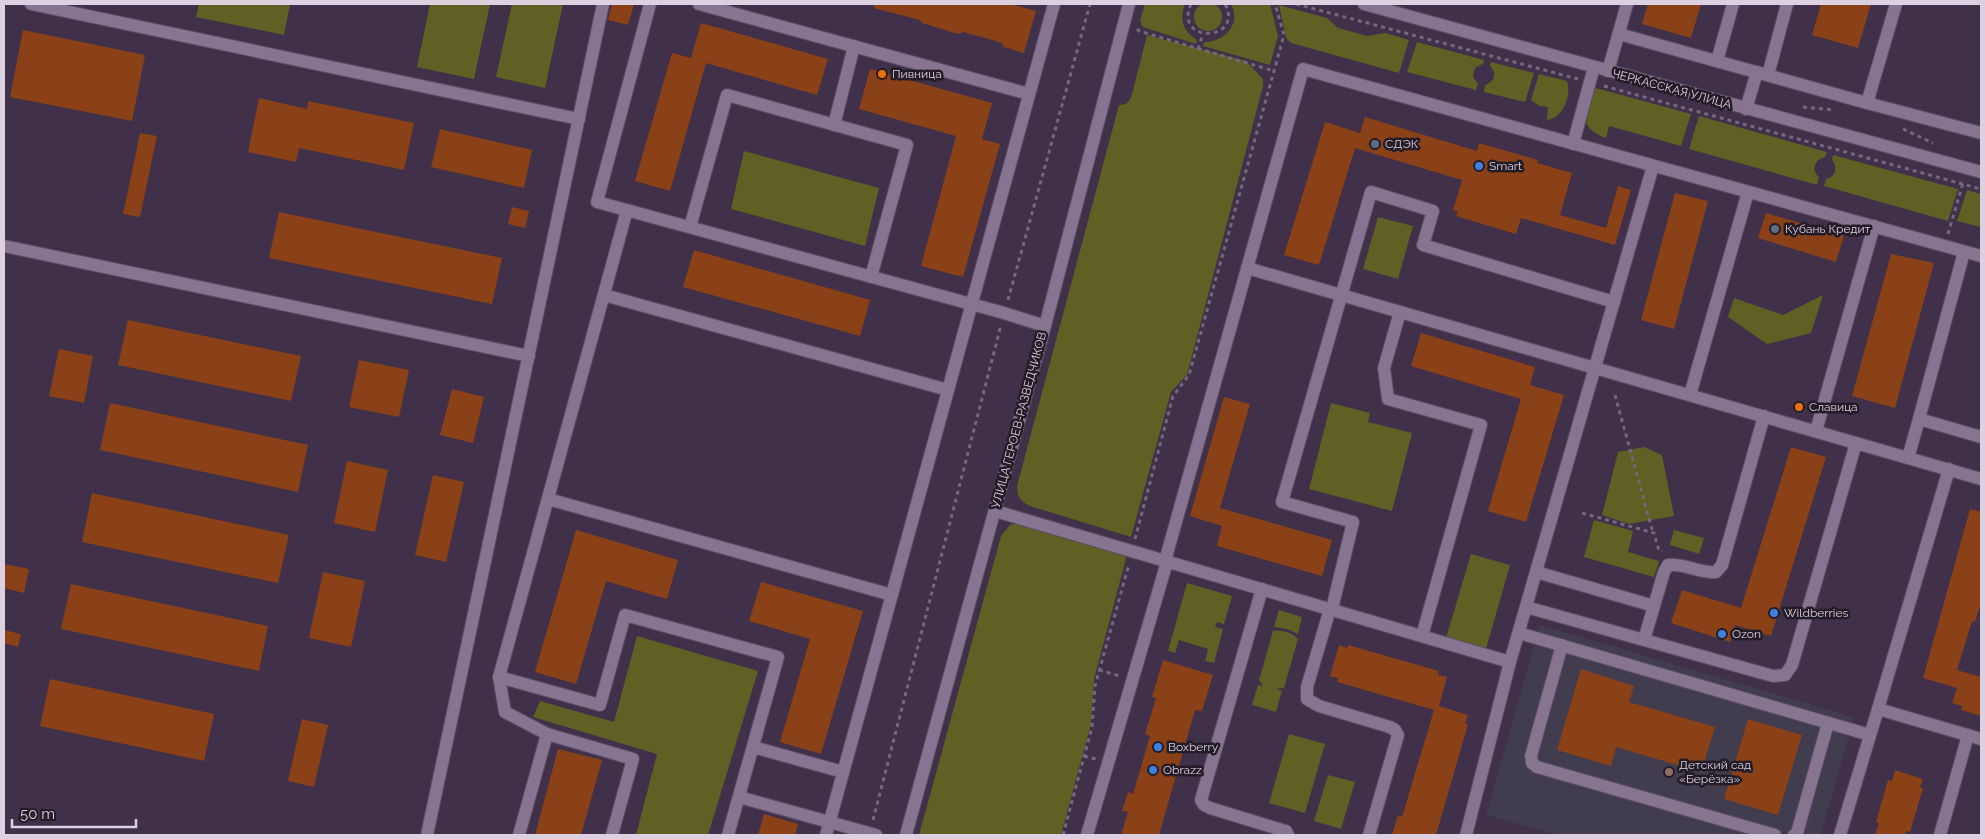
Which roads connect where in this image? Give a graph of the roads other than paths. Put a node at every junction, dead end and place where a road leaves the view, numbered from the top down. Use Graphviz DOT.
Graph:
graph roads {
  1 [pos="31,4"];
  2 [pos="603,4"];
  3 [pos="650,4"];
  4 [pos="699,4"];
  5 [pos="1054,4"];
  6 [pos="1129,4"];
  7 [pos="1364,4"];
  8 [pos="1627,4"];
  9 [pos="1733,4"];
  10 [pos="1787,4"];
  11 [pos="1896,4"];
  12 [pos="66,7"];
  13 [pos="1619,34"];
  14 [pos="854,46"];
  15 [pos="1717,61"];
  16 [pos="1594,67"];
  17 [pos="1608,71"];
  18 [pos="1762,73"];
  19 [pos="1029,94"];
  20 [pos="1867,103"];
  21 [pos="1746,109"];
  22 [pos="579,119"];
  23 [pos="834,125"];
  24 [pos="1981,133"];
  25 [pos="1573,144"];
  26 [pos="1654,166"];
  27 [pos="1981,172"];
  28 [pos="1748,192"];
  29 [pos="627,210"];
  30 [pos="1874,226"];
  31 [pos="690,227"];
  32 [pos="4,246"];
  33 [pos="1964,252"];
  34 [pos="1981,256"];
  35 [pos="1247,268"];
  36 [pos="870,277"];
  37 [pos="604,295"];
  38 [pos="1340,295"];
  39 [pos="1614,302"];
  40 [pos="972,304"];
  41 [pos="1400,312"];
  42 [pos="1045,326"];
  43 [pos="529,356"];
  44 [pos="1595,368"];
  45 [pos="948,390"];
  46 [pos="1690,395"];
  47 [pos="1764,416"];
  48 [pos="1919,419"];
  49 [pos="1816,431"];
  50 [pos="1981,437"];
  51 [pos="1856,442"];
  52 [pos="1908,458"];
  53 [pos="1949,469"];
  54 [pos="1981,479"];
  55 [pos="548,499"];
  56 [pos="994,511"];
  57 [pos="1166,561"];
  58 [pos="1536,572"];
  59 [pos="1262,589"];
  60 [pos="892,595"];
  61 [pos="1654,606"];
  62 [pos="1526,607"];
  63 [pos="1331,609"];
  64 [pos="1519,632"];
  65 [pos="1422,636"];
  66 [pos="1644,640"];
  67 [pos="1562,645"];
  68 [pos="1510,662"];
  69 [pos="499,677"];
  70 [pos="1878,709"];
  71 [pos="1828,723"];
  72 [pos="546,734"];
  73 [pos="1870,735"];
  74 [pos="1968,735"];
  75 [pos="1981,739"];
  76 [pos="753,747"];
  77 [pos="843,772"];
  78 [pos="739,797"];
  79 [pos="828,829"];
  80 [pos="873,834"];
  81 [pos="427,835"];
  82 [pos="519,835"];
  83 [pos="612,835"];
  84 [pos="728,835"];
  85 [pos="906,835"];
  86 [pos="1087,835"];
  87 [pos="1288,835"];
  88 [pos="1369,835"];
  89 [pos="1466,835"];
  90 [pos="1775,835"];
  91 [pos="1794,835"];
  92 [pos="1840,835"];
  93 [pos="1940,835"];
  1 -- 12 [label="street"];
  2 -- 22 [label="street"];
  3 -- 29 [label="street"];
  4 -- 14 [label="street"];
  5 -- 19 [label="street"];
  6 -- 42 [label="street, УЛИЦА ГЕРОЕВ-РАЗВЕДЧИКОВ"];
  7 -- 16 [label="street, ЧЕРКАССКАЯ УЛИЦА"];
  8 -- 13 [label="street"];
  9 -- 15 [label="street"];
  10 -- 18 [label="street"];
  11 -- 20 [label="street"];
  12 -- 22 [label="street"];
  13 -- 15 [label="street"];
  13 -- 17 [label="street"];
  14 -- 19 [label="street"];
  14 -- 23 [label="street"];
  15 -- 18 [label="street"];
  16 -- 17 [label="street, ЧЕРКАССКАЯ УЛИЦА"];
  16 -- 25 [label="street"];
  17 -- 21 [label="street, ЧЕРКАССКАЯ УЛИЦА"];
  18 -- 20 [label="street"];
  18 -- 21 [label="street"];
  19 -- 40 [label="street"];
  20 -- 24 [label="street"];
  21 -- 27 [label="street, ЧЕРКАССКАЯ УЛИЦА"];
  22 -- 43 [label="street"];
  23 -- 31 [label="street"];
  23 -- 36 [label="street"];
  25 -- 26 [label="street"];
  25 -- 35 [label="street"];
  26 -- 28 [label="street"];
  26 -- 39 [label="street"];
  28 -- 30 [label="street"];
  28 -- 46 [label="street"];
  29 -- 31 [label="street"];
  29 -- 37 [label="street"];
  30 -- 33 [label="street"];
  30 -- 49 [label="street"];
  31 -- 36 [label="street"];
  32 -- 43 [label="street"];
  33 -- 34 [label="street"];
  33 -- 48 [label="street"];
  35 -- 38 [label="street"];
  35 -- 57 [label="street"];
  36 -- 40 [label="street"];
  37 -- 45 [label="street"];
  37 -- 55 [label="street"];
  38 -- 39 [label="street"];
  38 -- 41 [label="street"];
  38 -- 63 [label="street"];
  39 -- 44 [label="street"];
  40 -- 42 [label="street"];
  40 -- 45 [label="street"];
  41 -- 44 [label="street"];
  41 -- 65 [label="street"];
  42 -- 56 [label="street, УЛИЦА ГЕРОЕВ-РАЗВЕДЧИКОВ"];
  43 -- 81 [label="street"];
  44 -- 46 [label="street"];
  44 -- 58 [label="street"];
  45 -- 60 [label="street"];
  46 -- 47 [label="street"];
  47 -- 49 [label="street"];
  47 -- 61 [label="street"];
  48 -- 50 [label="street"];
  48 -- 52 [label="street"];
  49 -- 51 [label="street"];
  51 -- 52 [label="street"];
  51 -- 66 [label="street"];
  52 -- 53 [label="street"];
  53 -- 54 [label="street"];
  53 -- 70 [label="street"];
  55 -- 60 [label="street"];
  55 -- 69 [label="street"];
  56 -- 57 [label="street"];
  56 -- 85 [label="street, УЛИЦА ГЕРОЕВ-РАЗВЕДЧИКОВ"];
  57 -- 59 [label="street"];
  57 -- 86 [label="street"];
  58 -- 61 [label="street"];
  58 -- 62 [label="street"];
  59 -- 63 [label="street"];
  59 -- 87 [label="street"];
  60 -- 77 [label="street"];
  61 -- 66 [label="street"];
  62 -- 64 [label="street"];
  62 -- 66 [label="street"];
  63 -- 65 [label="street"];
  63 -- 88 [label="street"];
  64 -- 67 [label="street"];
  64 -- 68 [label="street"];
  65 -- 68 [label="street"];
  67 -- 71 [label="street"];
  67 -- 90 [label="street"];
  68 -- 89 [label="street"];
  69 -- 72 [label="street"];
  69 -- 76 [label="street"];
  70 -- 73 [label="street"];
  70 -- 74 [label="street"];
  71 -- 73 [label="street"];
  71 -- 91 [label="street"];
  72 -- 82 [label="street"];
  72 -- 83 [label="street"];
  73 -- 92 [label="street"];
  74 -- 75 [label="street"];
  74 -- 93 [label="street"];
  76 -- 77 [label="street"];
  76 -- 78 [label="street"];
  77 -- 79 [label="street"];
  78 -- 79 [label="street"];
  78 -- 84 [label="street"];
  79 -- 80 [label="street"];
}
